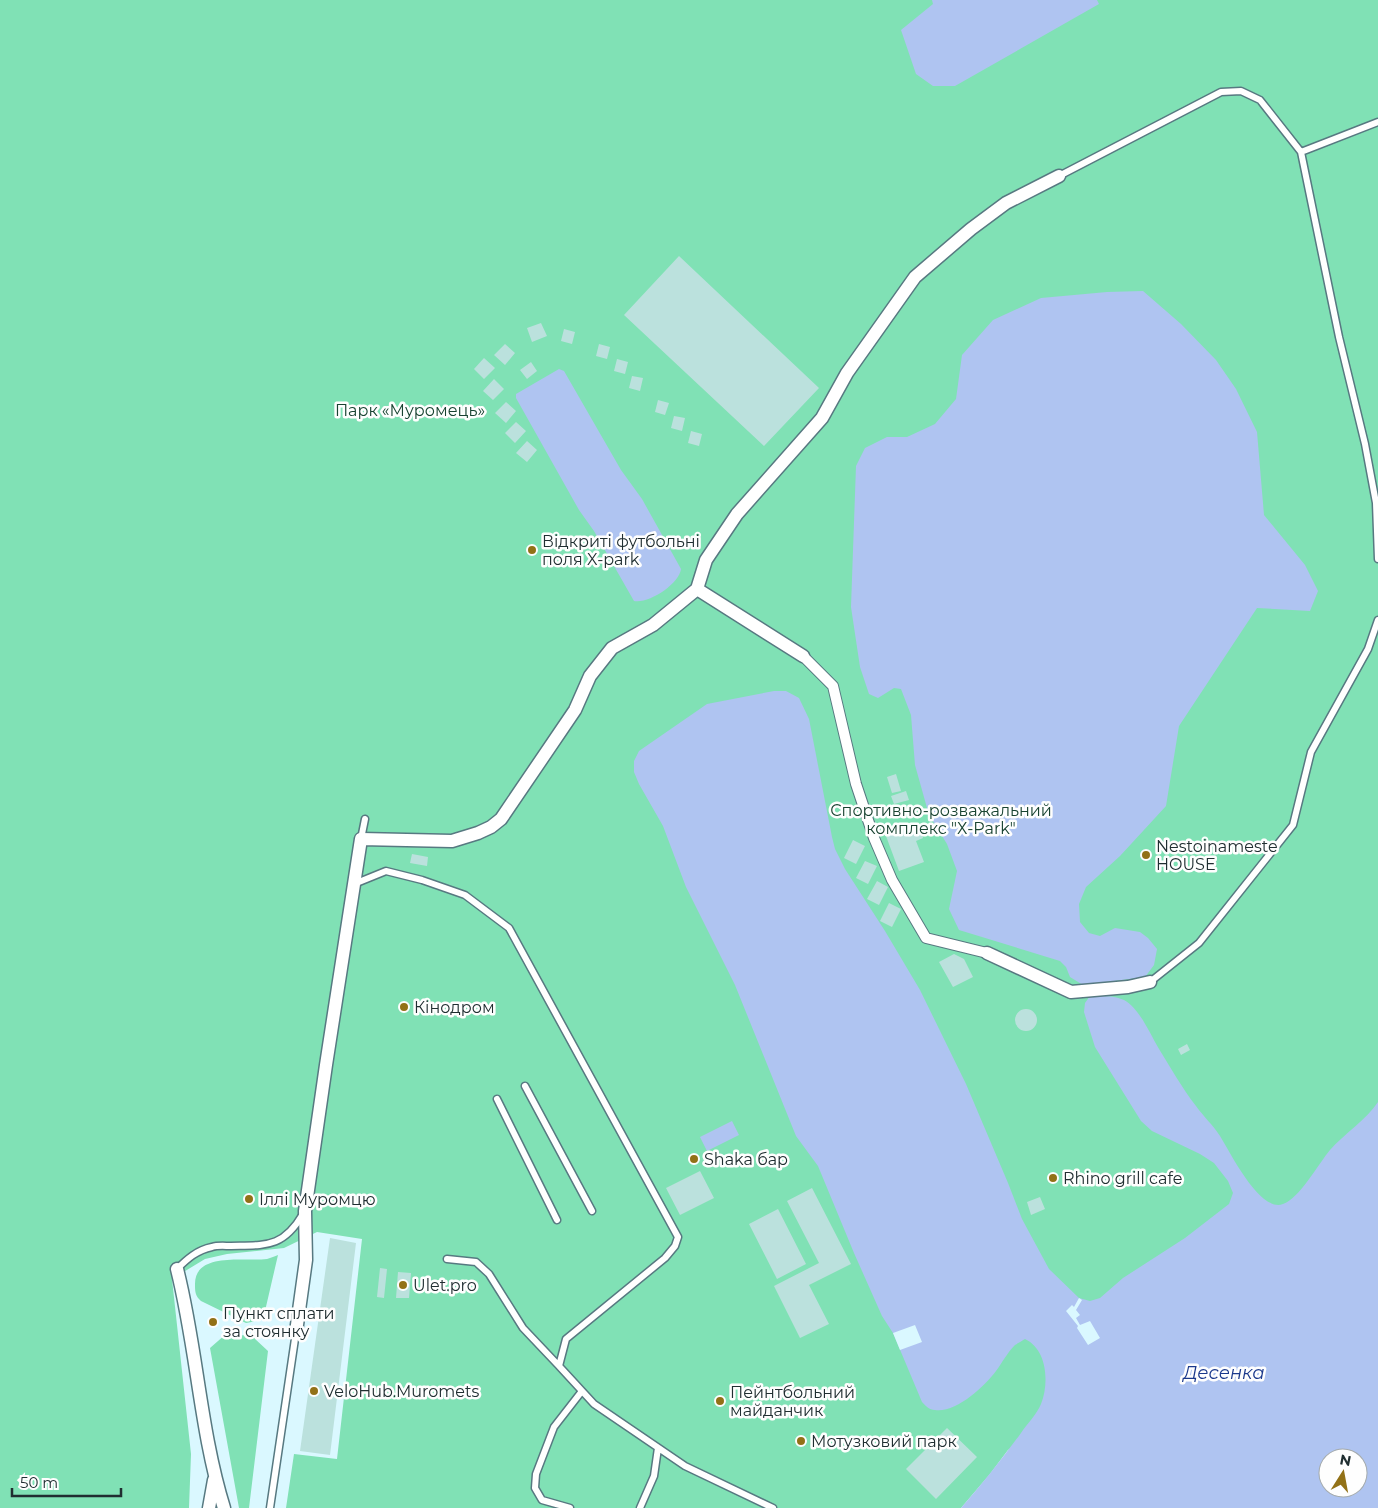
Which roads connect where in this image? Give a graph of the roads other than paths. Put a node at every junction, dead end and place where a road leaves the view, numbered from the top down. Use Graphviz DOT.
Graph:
graph roads {
  1 [pos="1378,122"];
  2 [pos="1301,152"];
  3 [pos="1059,176"];
  4 [pos="1378,559"];
  5 [pos="697,589"];
  6 [pos="1378,620"];
  7 [pos="803,656"];
  8 [pos="365,819"];
  9 [pos="361,839"];
  10 [pos="354,884"];
  11 [pos="987,953"];
  12 [pos="1150,982"];
  13 [pos="525,1086"];
  14 [pos="497,1099"];
  15 [pos="305,1211"];
  16 [pos="592,1211"];
  17 [pos="557,1220"];
  18 [pos="447,1259"];
  19 [pos="177,1269"];
  20 [pos="296,1332"];
  21 [pos="559,1366"];
  22 [pos="582,1391"];
  23 [pos="658,1448"];
  24 [pos="215,1478"];
  25 [pos="209,1508"];
  26 [pos="224,1508"];
  27 [pos="270,1508"];
  28 [pos="570,1508"];
  29 [pos="640,1508"];
  30 [pos="773,1508"];
  1 -- 2 [label="lane"];
  2 -- 3 [label="lane"];
  2 -- 4 [label="lane"];
  3 -- 5 [label="street"];
  5 -- 7 [label="street"];
  5 -- 9 [label="street"];
  6 -- 12 [label="lane"];
  7 -- 11 [label="street"];
  8 -- 9 [label="lane"];
  9 -- 10 [label="street"];
  10 -- 15 [label="street"];
  10 -- 21 [label="lane"];
  11 -- 12 [label="street"];
  13 -- 16 [label="lane"];
  14 -- 17 [label="lane"];
  15 -- 19 [label="lane"];
  15 -- 20 [label="street"];
  18 -- 21 [label="lane"];
  19 -- 24 [label="street"];
  20 -- 27 [label="lane"];
  21 -- 22 [label="lane"];
  22 -- 23 [label="lane"];
  22 -- 28 [label="lane"];
  23 -- 29 [label="lane"];
  23 -- 30 [label="lane"];
  24 -- 25 [label="street"];
  24 -- 26 [label="street"];
}
